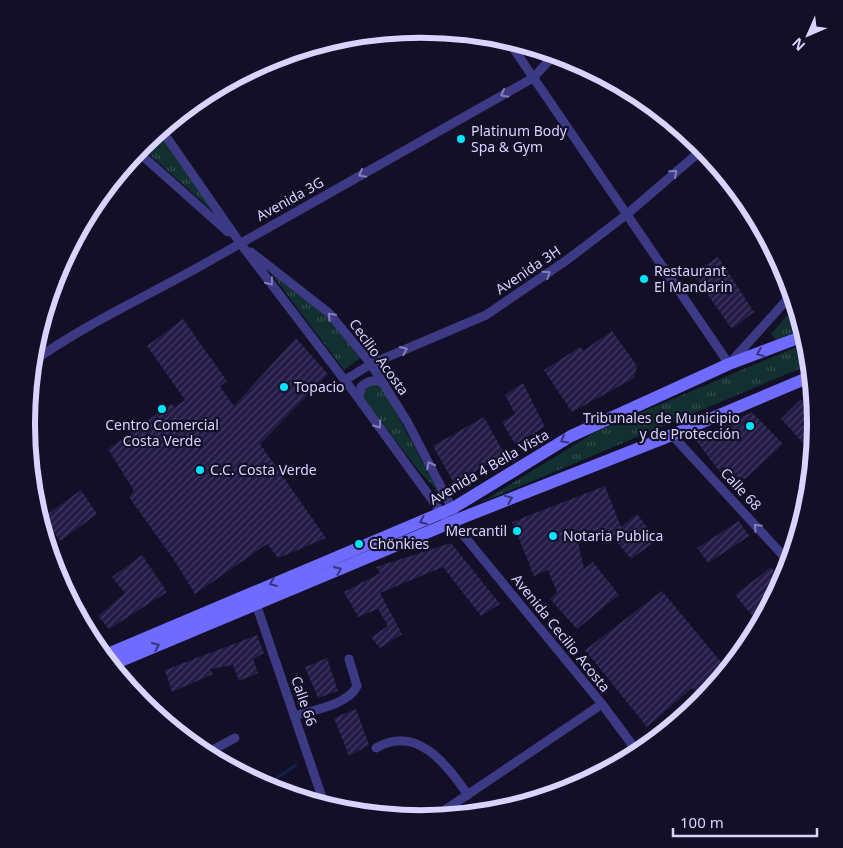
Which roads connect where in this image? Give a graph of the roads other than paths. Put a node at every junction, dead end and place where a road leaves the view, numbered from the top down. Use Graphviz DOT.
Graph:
graph roads {
  1 [pos="514,49"];
  2 [pos="550,60"];
  3 [pos="533,78"];
  4 [pos="165,135"];
  5 [pos="697,154"];
  6 [pos="143,156"];
  7 [pos="626,215"];
  8 [pos="240,243"];
  9 [pos="787,299"];
  10 [pos="798,338"];
  11 [pos="41,356"];
  12 [pos="371,364"];
  13 [pos="730,364"];
  14 [pos="805,379"];
  15 [pos="345,380"];
  16 [pos="382,382"];
  17 [pos="359,399"];
  18 [pos="671,434"];
  19 [pos="452,519"];
  20 [pos="784,557"];
  21 [pos="256,604"];
  22 [pos="111,653"];
  23 [pos="349,659"];
  24 [pos="118,662"];
  25 [pos="602,704"];
  26 [pos="294,716"];
  27 [pos="235,738"];
  28 [pos="635,746"];
  29 [pos="376,748"];
  30 [pos="214,749"];
  31 [pos="468,795"];
  32 [pos="322,797"];
  33 [pos="453,805"];
  34 [pos="456,809"];
  35 [pos="445,810"];
  1 -- 3 [label="street"];
  2 -- 3 [label="street, Avenida 3G"];
  3 -- 7 [label="street"];
  3 -- 8 [label="street, Avenida 3G, one-way"];
  4 -- 8 [label="street, Cecilio Acosta"];
  7 -- 5 [label="street, Avenida 3H, one-way"];
  6 -- 8 [label="street"];
  12 -- 7 [label="street, Avenida 3H, one-way"];
  7 -- 13 [label="street"];
  8 -- 11 [label="street, Avenida 3G"];
  12 -- 8 [label="street, Cecilio Acosta, one-way"];
  8 -- 15 [label="street, Cecilio Acosta, one-way"];
  9 -- 13 [label="street"];
  10 -- 13 [label="street, Avenida 4 Bella Vista, one-way"];
  12 -- 15 [label="street, Avenida 3H"];
  12 -- 16 [label="street, Cecilio Acosta"];
  13 -- 19 [label="street, Avenida 4 Bella Vista, one-way"];
  14 -- 18 [label="street, Avenida 4 Bella Vista"];
  15 -- 17 [label="street, Cecilio Acosta"];
  16 -- 17 [label="street"];
  19 -- 16 [label="street, Cecilio Acosta, one-way"];
  17 -- 19 [label="street, Cecilio Acosta, one-way"];
  19 -- 18 [label="street, Avenida 4 Bella Vista, one-way"];
  20 -- 18 [label="street, Calle 68, one-way"];
  21 -- 19 [label="street, Avenida 4 Bella Vista, one-way"];
  19 -- 22 [label="street, Avenida 4 Bella Vista, one-way"];
  19 -- 25 [label="street, Avenida Cecilio Acosta"];
  24 -- 21 [label="street, Avenida 4 Bella Vista, one-way"];
  21 -- 26 [label="street, Calle 66"];
  23 -- 26 [label="street"];
  25 -- 28 [label="street, Avenida Cecilio Acosta"];
  25 -- 31 [label="street"];
  26 -- 32 [label="street, Calle 66"];
  27 -- 30 [label="street"];
  29 -- 31 [label="street"];
  31 -- 33 [label="street"];
  33 -- 34 [label="street"];
  33 -- 35 [label="street"];
}
